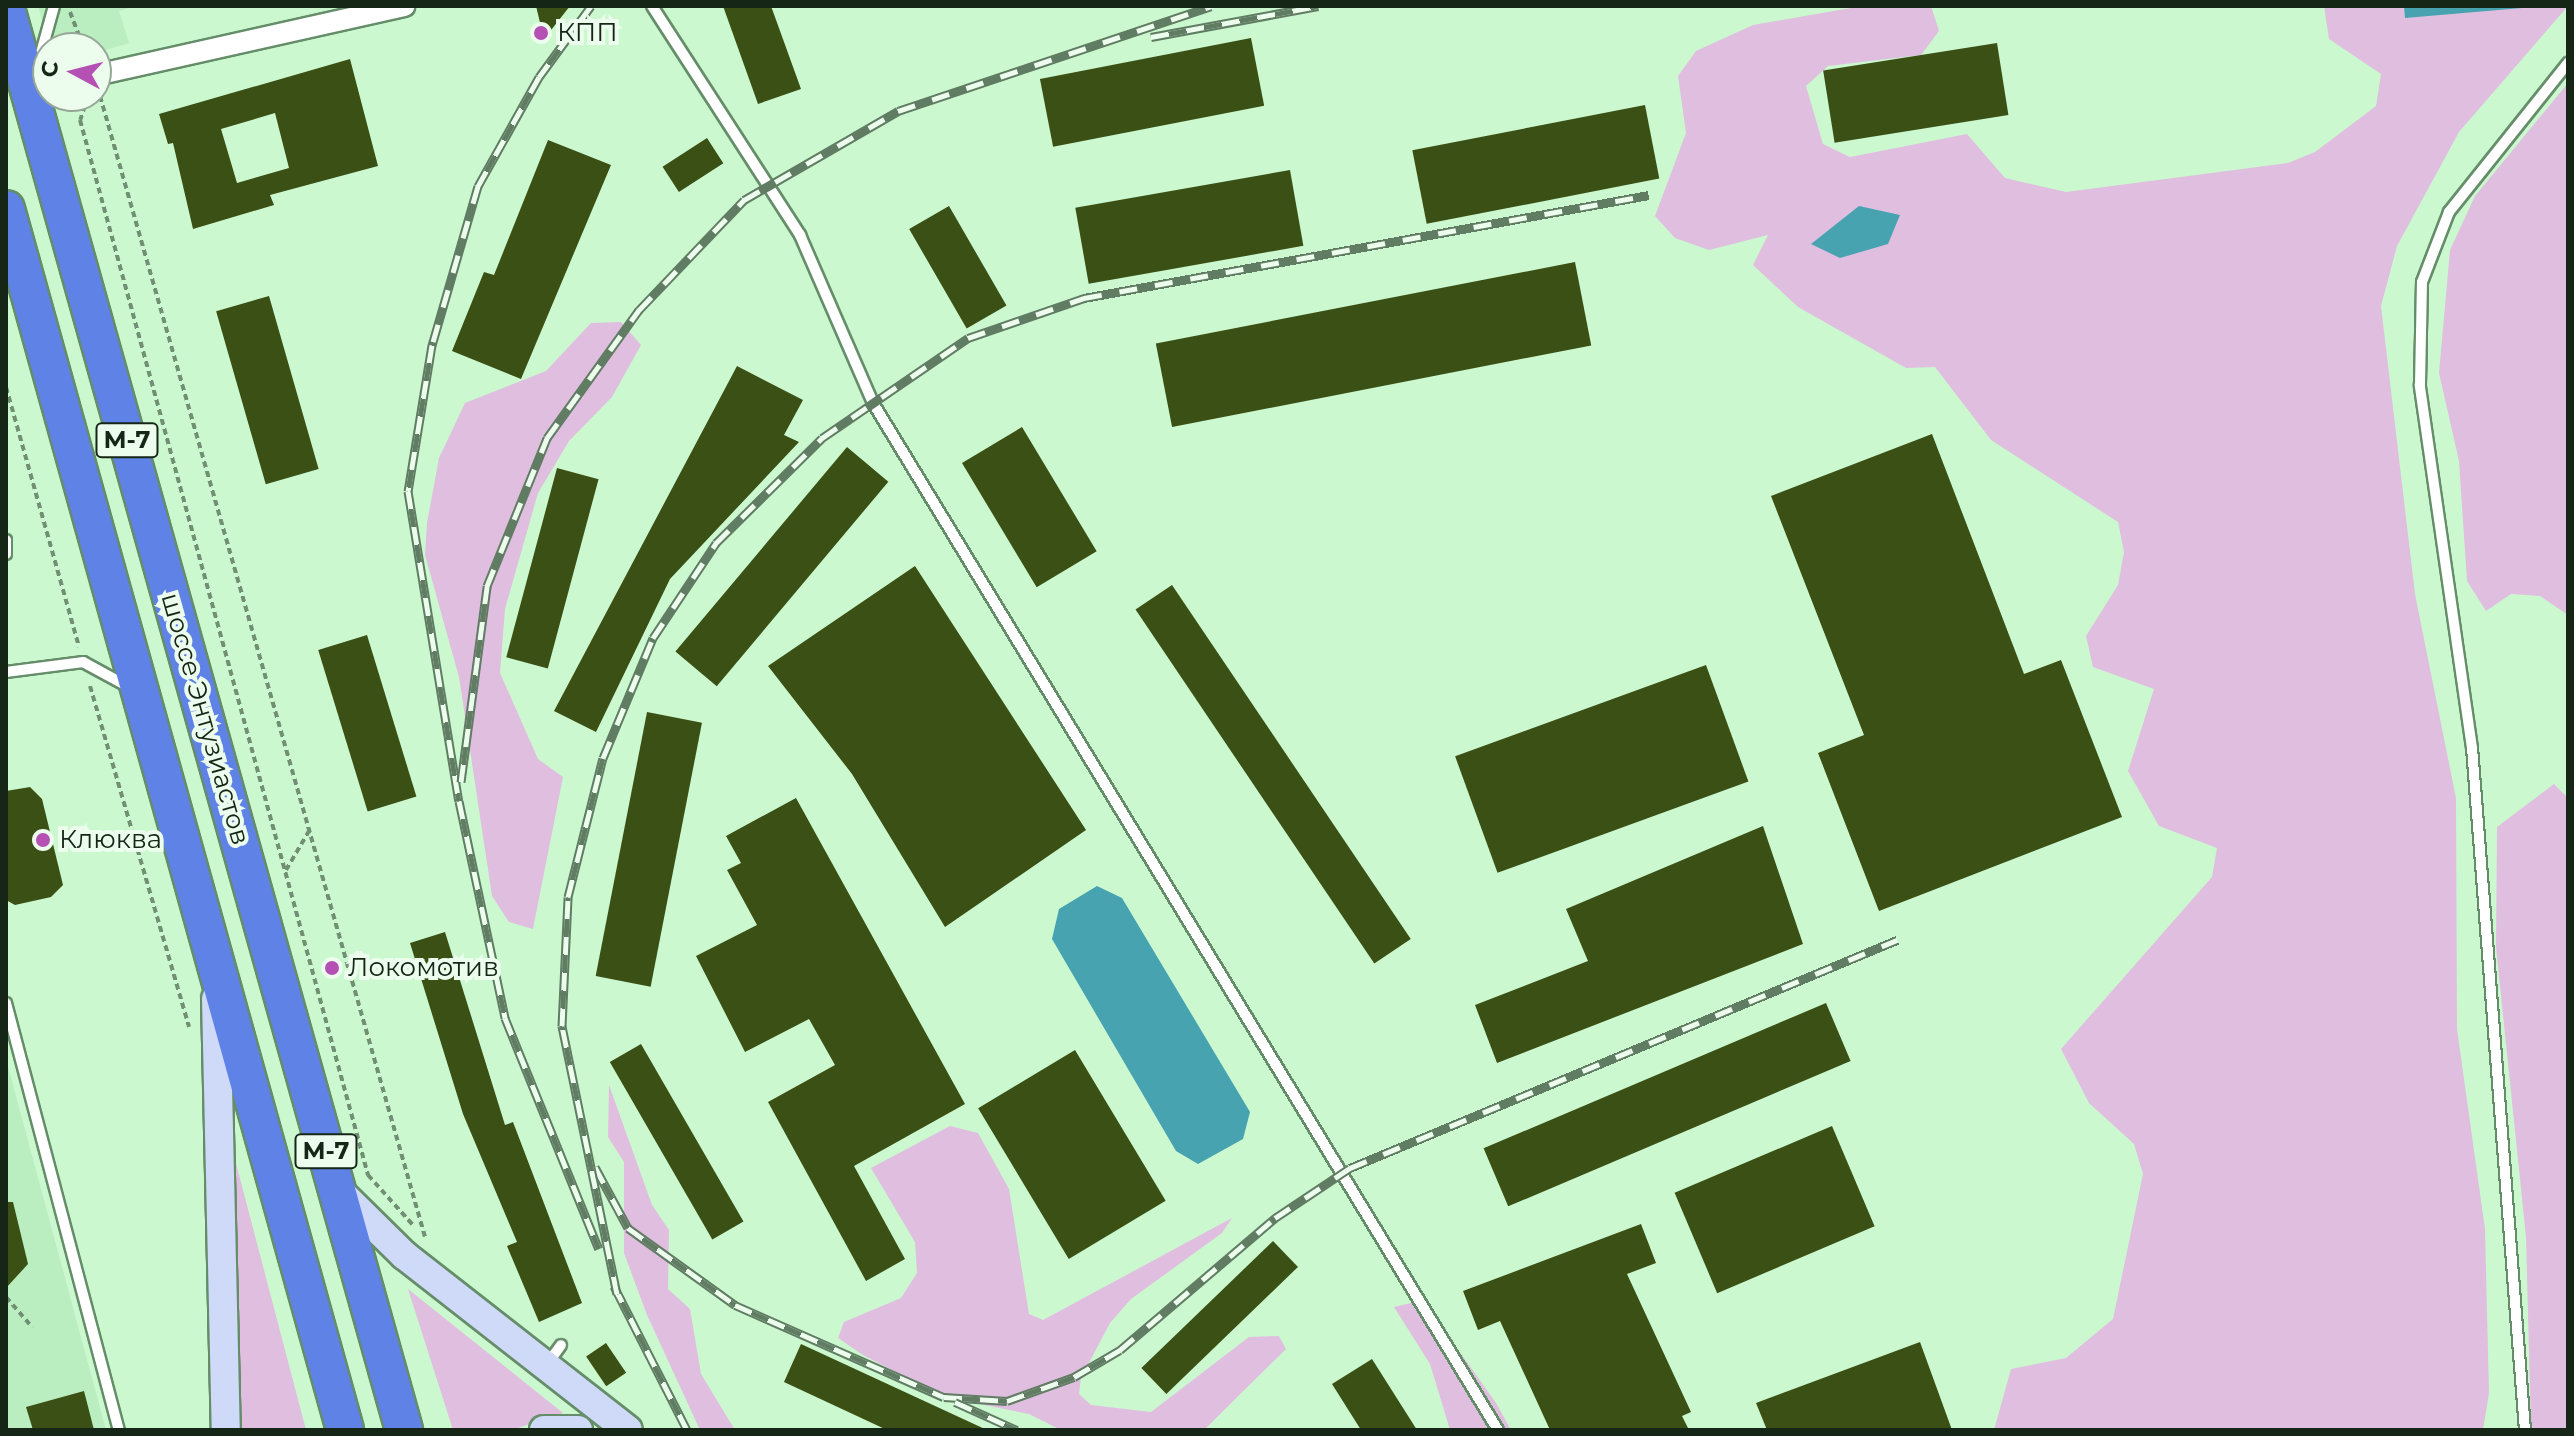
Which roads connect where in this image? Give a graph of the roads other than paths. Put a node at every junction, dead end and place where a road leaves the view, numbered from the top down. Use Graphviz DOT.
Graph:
graph roads {
  1 [pos="54,6"];
  2 [pos="404,6"];
  3 [pos="652,6"];
  4 [pos="6,8"];
  5 [pos="49,32"];
  6 [pos="2568,63"];
  7 [pos="112,71"];
  8 [pos="32,73"];
  9 [pos="45,112"];
  10 [pos="6,209"];
  11 [pos="6,540"];
  12 [pos="6,554"];
  13 [pos="6,672"];
  14 [pos="142,699"];
  15 [pos="215,962"];
  16 [pos="6,1003"];
  17 [pos="337,1189"];
  18 [pos="119,1430"];
  19 [pos="226,1430"];
  20 [pos="345,1430"];
  21 [pos="404,1430"];
  22 [pos="544,1430"];
  23 [pos="578,1430"];
  24 [pos="628,1430"];
  25 [pos="1498,1430"];
  26 [pos="2525,1430"];
  1 -- 5 [label="lane"];
  2 -- 7 [label="street"];
  3 -- 25 [label="lane"];
  4 -- 8 [label="highway, шоссе Энтузиастов / М-7"];
  6 -- 26 [label="lane"];
  9 -- 17 [label="highway, шоссе Энтузиастов / М-7"];
  10 -- 14 [label="highway, шоссе Энтузиастов / М-7"];
  11 -- 12 [label="lane"];
  13 -- 14 [label="lane"];
  14 -- 15 [label="highway, шоссе Энтузиастов / М-7"];
  15 -- 19 [label="street"];
  15 -- 20 [label="highway, шоссе Энтузиастов / М-7"];
  16 -- 18 [label="lane"];
  17 -- 21 [label="highway, шоссе Энтузиастов / М-7"];
  17 -- 24 [label="street"];
  22 -- 23 [label="street"];
}
